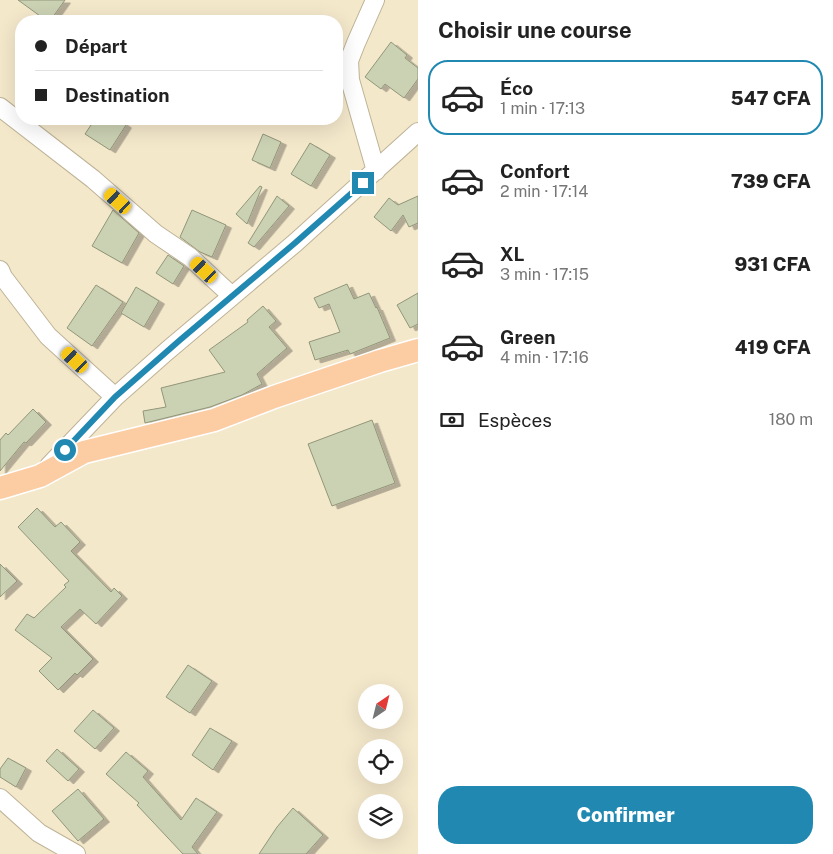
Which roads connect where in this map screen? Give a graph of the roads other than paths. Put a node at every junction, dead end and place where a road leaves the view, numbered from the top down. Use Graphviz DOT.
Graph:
graph roads {
  1 [pos="375,0"];
  2 [pos="0,107"];
  3 [pos="15,119"];
  4 [pos="23,125"];
  5 [pos="418,132"];
  6 [pos="376,171"];
  7 [pos="0,270"];
  8 [pos="232,296"];
  9 [pos="418,350"];
  10 [pos="115,397"];
  11 [pos="40,476"];
  12 [pos="0,488"];
  13 [pos="0,798"];
  14 [pos="76,854"];
  1 -- 6 [label="street"];
  2 -- 3 [label="street"];
  4 -- 8 [label="street"];
  5 -- 6 [label="street"];
  6 -- 8 [label="street"];
  7 -- 10 [label="street"];
  8 -- 10 [label="street"];
  9 -- 11 [label="main road"];
  10 -- 11 [label="street"];
  11 -- 12 [label="main road"];
  13 -- 14 [label="street"];
}
